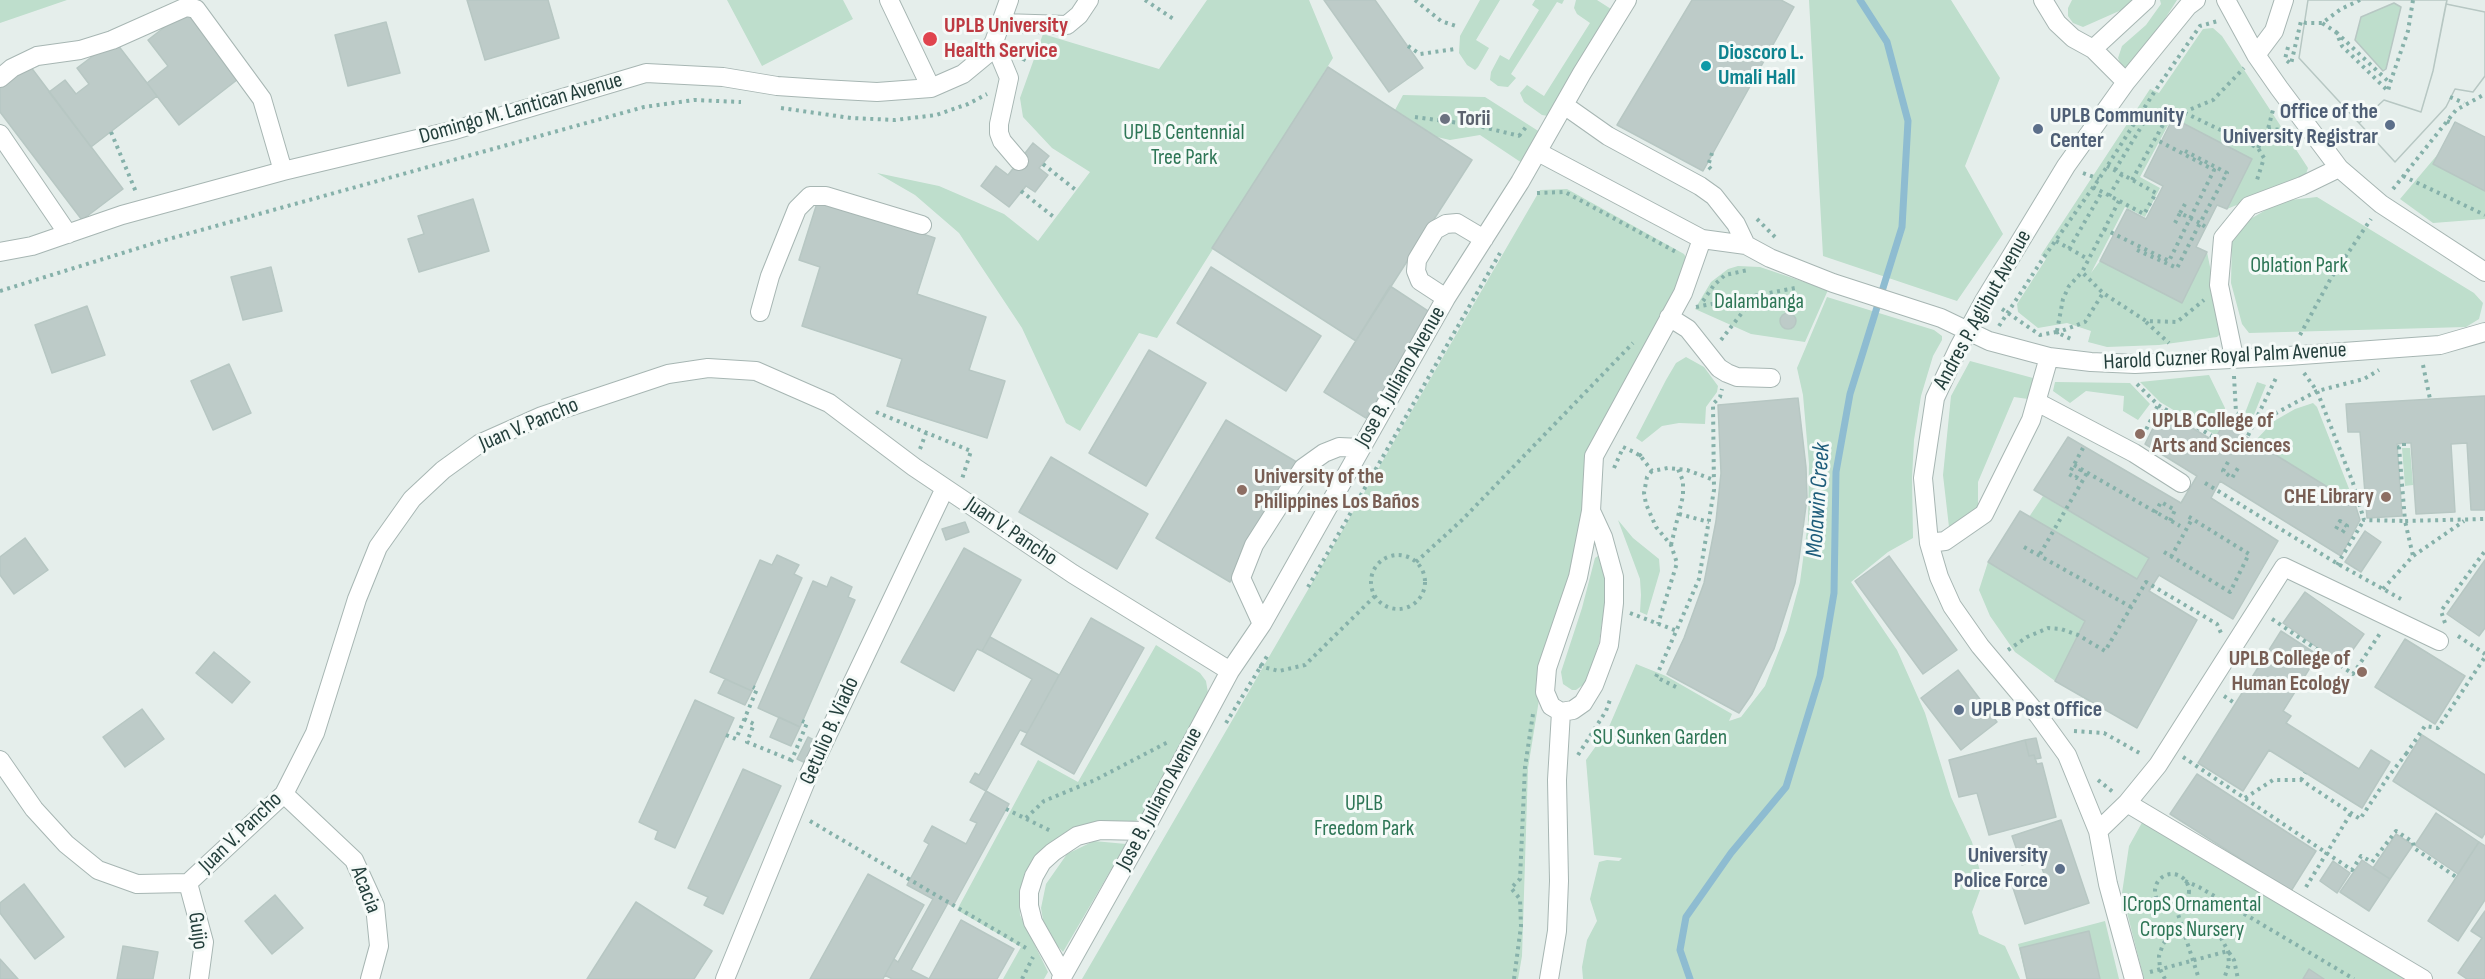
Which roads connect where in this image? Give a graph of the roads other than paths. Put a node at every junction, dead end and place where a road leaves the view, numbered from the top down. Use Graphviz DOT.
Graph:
graph roads {
  1 [pos="889,0"];
  2 [pos="1009,0"];
  3 [pos="1089,0"];
  4 [pos="1627,0"];
  5 [pos="2146,0"];
  6 [pos="2196,0"];
  7 [pos="2226,0"];
  8 [pos="2284,0"];
  9 [pos="2048,2"];
  10 [pos="1002,23"];
  11 [pos="994,42"];
  12 [pos="2093,49"];
  13 [pos="2256,55"];
  14 [pos="0,78"];
  15 [pos="2126,82"];
  16 [pos="931,88"];
  17 [pos="1564,105"];
  18 [pos="0,134"];
  19 [pos="1541,146"];
  20 [pos="1019,161"];
  21 [pos="2339,168"];
  22 [pos="283,171"];
  23 [pos="922,225"];
  24 [pos="68,234"];
  25 [pos="1484,239"];
  26 [pos="1702,239"];
  27 [pos="1746,245"];
  28 [pos="0,252"];
  29 [pos="2485,272"];
  30 [pos="1446,298"];
  31 [pos="760,312"];
  32 [pos="1671,314"];
  33 [pos="1967,330"];
  34 [pos="2485,332"];
  35 [pos="2049,357"];
  36 [pos="2234,357"];
  37 [pos="1771,378"];
  38 [pos="2037,402"];
  39 [pos="1361,448"];
  40 [pos="2181,483"];
  41 [pos="945,488"];
  42 [pos="1591,512"];
  43 [pos="1929,543"];
  44 [pos="1262,624"];
  45 [pos="2443,635"];
  46 [pos="1230,671"];
  47 [pos="1561,712"];
  48 [pos="0,760"];
  49 [pos="284,794"];
  50 [pos="2127,803"];
  51 [pos="1144,831"];
  52 [pos="2098,831"];
  53 [pos="189,883"];
  54 [pos="1062,977"];
  55 [pos="2138,977"];
  56 [pos="199,979"];
  57 [pos="370,979"];
  58 [pos="726,979"];
  59 [pos="1549,979"];
  60 [pos="2423,979"];
  1 -- 16 [label="street"];
  2 -- 10 [label="street, Domingo M. Lantican Avenue"];
  3 -- 10 [label="street"];
  4 -- 17 [label="street, Jose B. Juliano Avenue"];
  5 -- 12 [label="street"];
  6 -- 15 [label="street, Andres P. Aglibut Avenue"];
  7 -- 13 [label="street"];
  8 -- 13 [label="street"];
  9 -- 12 [label="street"];
  10 -- 11 [label="street, Domingo M. Lantican Avenue"];
  11 -- 16 [label="street, Domingo M. Lantican Avenue"];
  11 -- 20 [label="street"];
  12 -- 15 [label="street"];
  13 -- 21 [label="street"];
  14 -- 22 [label="street"];
  15 -- 33 [label="street, Andres P. Aglibut Avenue"];
  16 -- 22 [label="street, Domingo M. Lantican Avenue"];
  17 -- 19 [label="street, Jose B. Juliano Avenue"];
  17 -- 27 [label="street"];
  18 -- 24 [label="street"];
  19 -- 25 [label="street, Jose B. Juliano Avenue"];
  19 -- 26 [label="street, Harold Cuzner Royal Palm Avenue"];
  21 -- 29 [label="street"];
  21 -- 36 [label="street"];
  22 -- 24 [label="street, Domingo M. Lantican Avenue"];
  23 -- 31 [label="street"];
  24 -- 28 [label="street, Domingo M. Lantican Avenue"];
  25 -- 30 [label="street, Jose B. Juliano Avenue"];
  25 -- 30 [label="street"];
  26 -- 27 [label="street, Harold Cuzner Royal Palm Avenue"];
  26 -- 32 [label="street"];
  27 -- 33 [label="street, Harold Cuzner Royal Palm Avenue"];
  30 -- 39 [label="street, Jose B. Juliano Avenue"];
  32 -- 37 [label="street"];
  32 -- 42 [label="street"];
  33 -- 35 [label="street, Harold Cuzner Royal Palm Avenue"];
  33 -- 43 [label="street, Andres P. Aglibut Avenue"];
  34 -- 36 [label="street, Harold Cuzner Royal Palm Avenue"];
  35 -- 36 [label="street, Harold Cuzner Royal Palm Avenue"];
  35 -- 38 [label="street"];
  38 -- 40 [label="street"];
  38 -- 43 [label="street"];
  39 -- 44 [label="street, Jose B. Juliano Avenue"];
  39 -- 44 [label="street"];
  41 -- 46 [label="street, Juan V. Pancho"];
  41 -- 49 [label="street, Juan V. Pancho"];
  41 -- 58 [label="street, Getulio B. Viado"];
  42 -- 47 [label="street"];
  42 -- 47 [label="street"];
  43 -- 52 [label="street, Andres P. Aglibut Avenue"];
  44 -- 46 [label="street, Jose B. Juliano Avenue"];
  45 -- 50 [label="street"];
  46 -- 51 [label="street, Jose B. Juliano Avenue"];
  47 -- 59 [label="street"];
  48 -- 53 [label="street, Juan V. Pancho"];
  49 -- 53 [label="street, Juan V. Pancho"];
  49 -- 57 [label="street, Acacia"];
  50 -- 52 [label="street"];
  50 -- 60 [label="street"];
  51 -- 54 [label="street, Jose B. Juliano Avenue"];
  51 -- 54 [label="street"];
  52 -- 55 [label="street, Andres P. Aglibut Avenue"];
  53 -- 56 [label="street, Guijo"];
}
